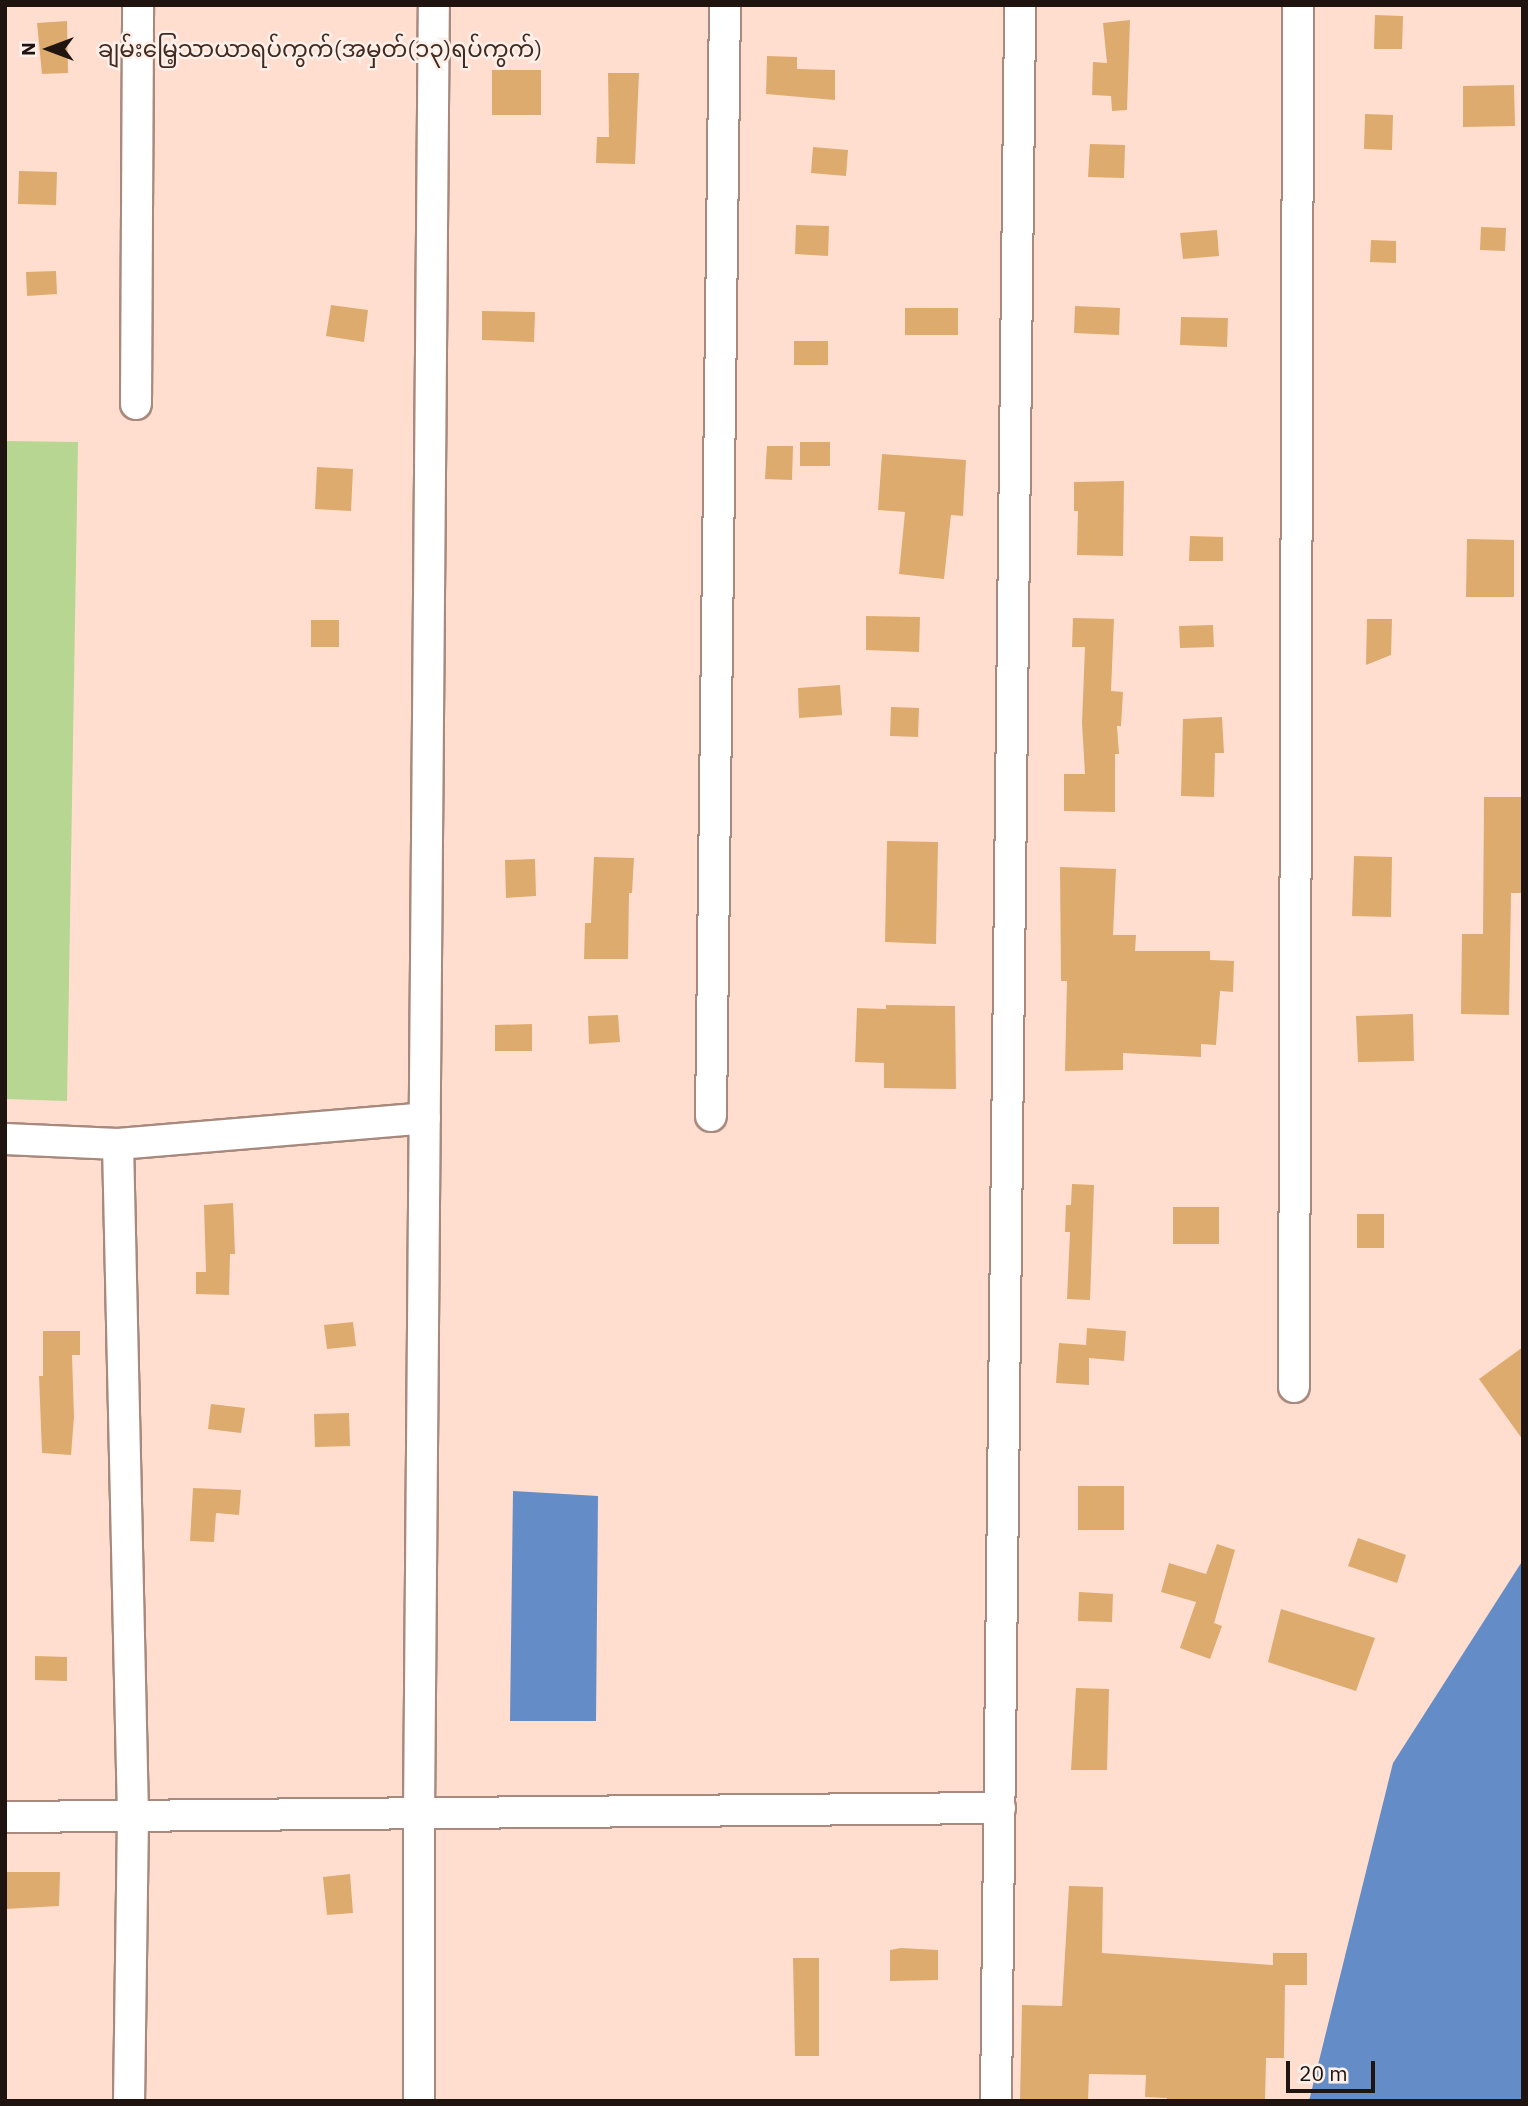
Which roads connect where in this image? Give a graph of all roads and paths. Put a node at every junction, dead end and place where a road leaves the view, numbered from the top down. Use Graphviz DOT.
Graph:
graph roads {
  1 [pos="138,5"];
  2 [pos="434,5"];
  3 [pos="725,5"];
  4 [pos="1020,5"];
  5 [pos="1298,5"];
  6 [pos="136,404"];
  7 [pos="711,1116"];
  8 [pos="425,1118"];
  9 [pos="5,1139"];
  10 [pos="118,1144"];
  11 [pos="1294,1387"];
  12 [pos="1000,1808"];
  13 [pos="419,1815"];
  14 [pos="5,1817"];
  15 [pos="133,1817"];
  16 [pos="129,2101"];
  17 [pos="419,2101"];
  18 [pos="996,2101"];
  1 -- 6 [label="street"];
  2 -- 8 [label="street"];
  3 -- 7 [label="street"];
  4 -- 12 [label="street"];
  5 -- 11 [label="street"];
  8 -- 10 [label="street"];
  8 -- 13 [label="street"];
  9 -- 10 [label="street"];
  10 -- 15 [label="street"];
  12 -- 13 [label="street"];
  12 -- 18 [label="street"];
  13 -- 15 [label="street"];
  13 -- 17 [label="street"];
  14 -- 15 [label="street"];
  15 -- 16 [label="street"];
}
